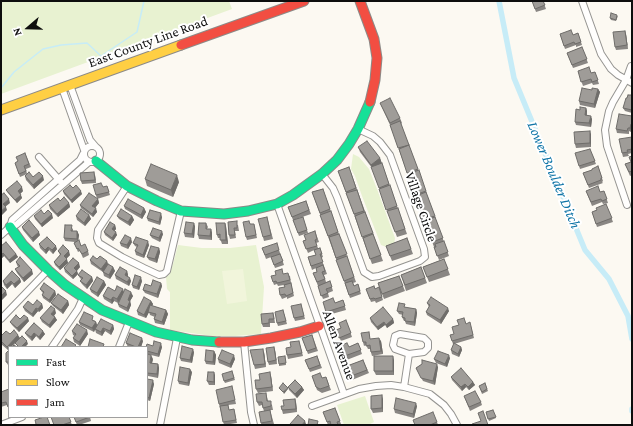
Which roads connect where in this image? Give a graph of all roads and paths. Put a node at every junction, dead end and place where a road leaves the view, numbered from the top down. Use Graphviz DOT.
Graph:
graph roads {
  1 [pos="304,1"];
  2 [pos="360,1"];
  3 [pos="582,1"];
  4 [pos="631,66"];
  5 [pos="629,82"];
  6 [pos="66,87"];
  7 [pos="1,110"];
  8 [pos="358,129"];
  9 [pos="96,147"];
  10 [pos="84,152"];
  11 [pos="39,157"];
  12 [pos="93,161"];
  13 [pos="322,174"];
  14 [pos="61,182"];
  15 [pos="127,186"];
  16 [pos="277,204"];
  17 [pos="627,205"];
  18 [pos="181,211"];
  19 [pos="10,227"];
  20 [pos="1,235"];
  21 [pos="48,270"];
  22 [pos="83,298"];
  23 [pos="1,319"];
  24 [pos="128,322"];
  25 [pos="319,326"];
  26 [pos="177,338"];
  27 [pos="244,342"];
  28 [pos="53,346"];
  29 [pos="118,346"];
  30 [pos="409,354"];
  31 [pos="404,387"];
  32 [pos="344,394"];
  33 [pos="312,406"];
  34 [pos="19,418"];
  35 [pos="1,425"];
  36 [pos="160,425"];
  37 [pos="254,425"];
  38 [pos="457,425"];
  1 -- 6 [label="street, East County Line Road"];
  2 -- 8 [label="street"];
  3 -- 5 [label="street"];
  4 -- 5 [label="street"];
  5 -- 17 [label="street"];
  6 -- 7 [label="street, East County Line Road"];
  6 -- 9 [label="street"];
  6 -- 10 [label="street"];
  8 -- 13 [label="street"];
  8 -- 13 [label="street, Village Circle"];
  9 -- 10 [label="street"];
  9 -- 12 [label="street"];
  10 -- 12 [label="street"];
  10 -- 14 [label="street"];
  11 -- 14 [label="street"];
  12 -- 14 [label="street"];
  12 -- 15 [label="street"];
  13 -- 16 [label="street"];
  14 -- 19 [label="street"];
  15 -- 18 [label="street"];
  15 -- 18 [label="street"];
  16 -- 18 [label="street"];
  16 -- 25 [label="street, Allen Avenue"];
  19 -- 20 [label="street"];
  19 -- 21 [label="street"];
  21 -- 22 [label="street"];
  21 -- 23 [label="street"];
  22 -- 24 [label="street"];
  22 -- 28 [label="street"];
  24 -- 26 [label="street"];
  24 -- 29 [label="street"];
  25 -- 27 [label="street"];
  25 -- 32 [label="street, Allen Avenue"];
  26 -- 27 [label="street"];
  26 -- 36 [label="street"];
  27 -- 37 [label="street"];
  30 -- 30 [label="street"];
  30 -- 31 [label="street"];
  31 -- 32 [label="street, Allen Avenue"];
  31 -- 38 [label="street, Allen Avenue"];
  32 -- 33 [label="street"];
  34 -- 35 [label="street"];
}
